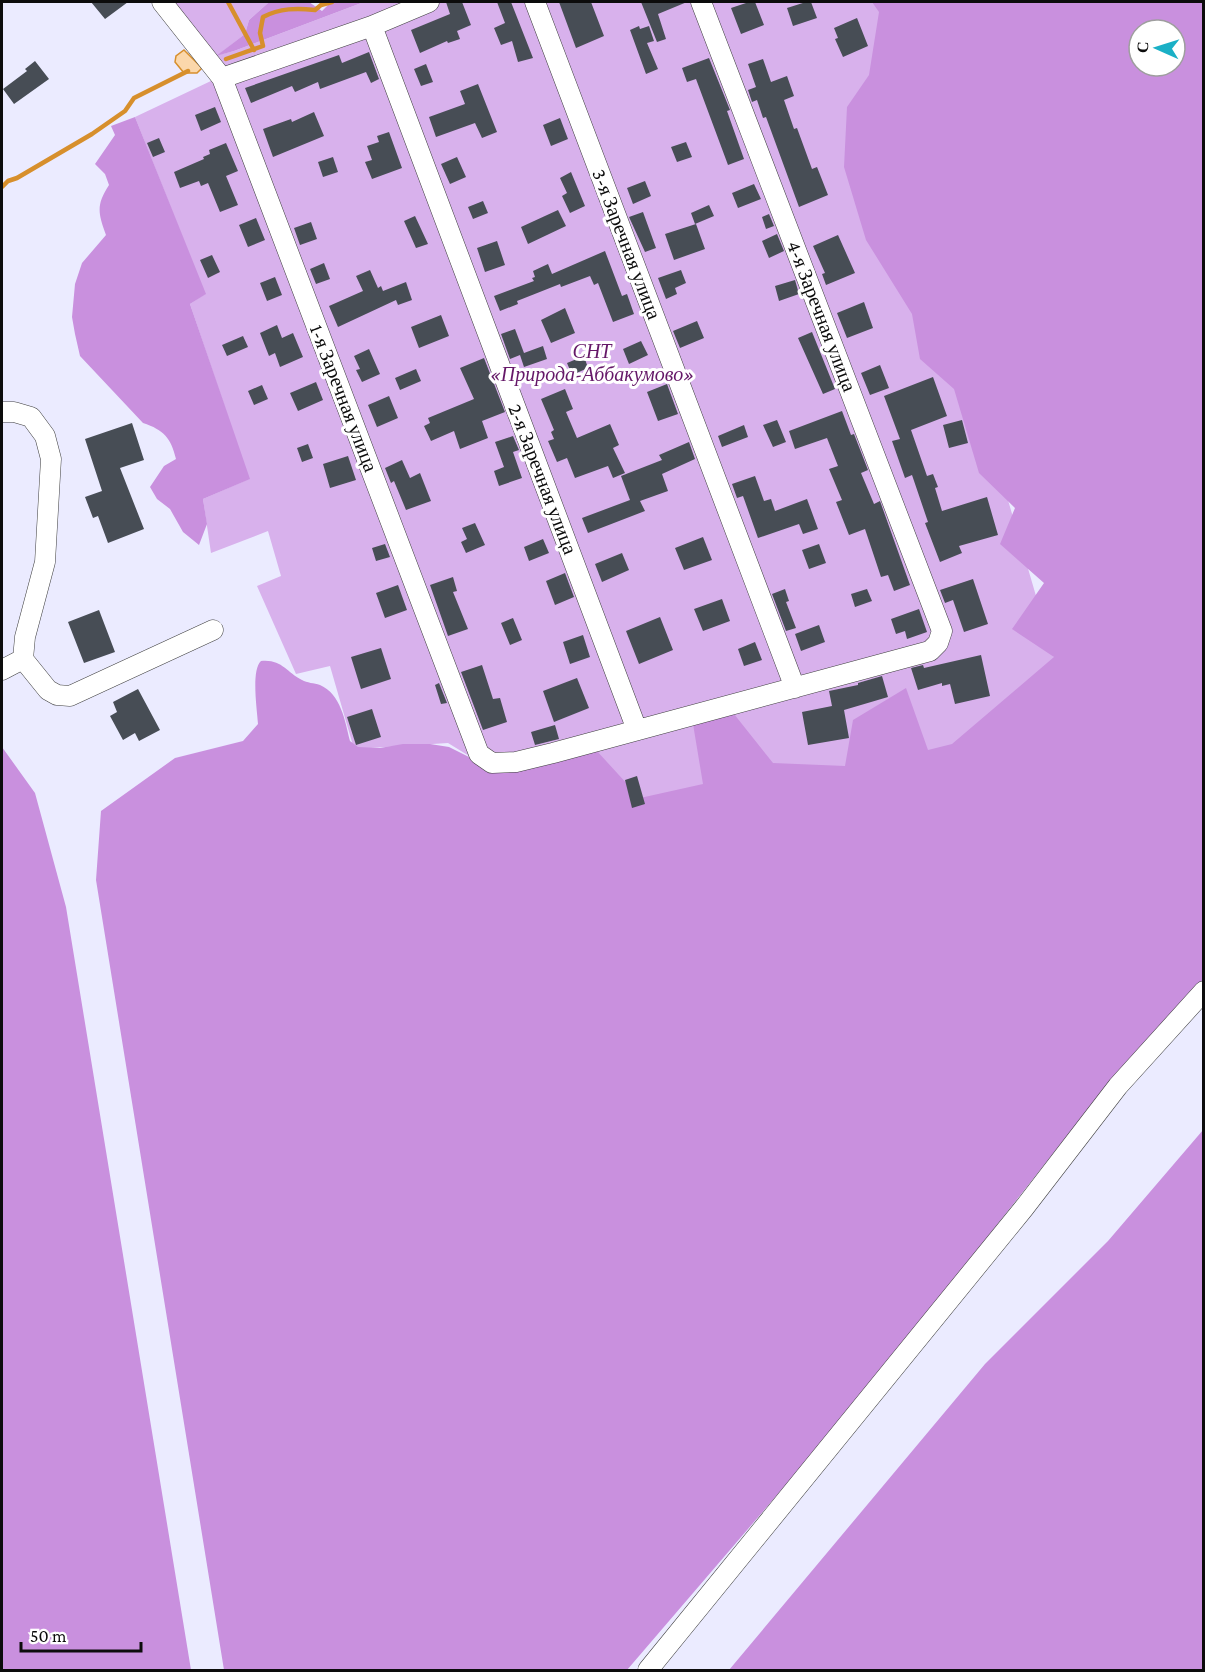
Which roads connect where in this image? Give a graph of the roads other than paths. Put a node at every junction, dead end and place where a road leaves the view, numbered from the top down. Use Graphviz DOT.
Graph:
graph roads {
  1 [pos="162,2"];
  2 [pos="429,2"];
  3 [pos="535,2"];
  4 [pos="701,2"];
  5 [pos="372,26"];
  6 [pos="222,78"];
  7 [pos="2,412"];
  8 [pos="213,630"];
  9 [pos="942,631"];
  10 [pos="23,659"];
  11 [pos="2,670"];
  12 [pos="795,688"];
  13 [pos="637,730"];
  14 [pos="1203,991"];
  15 [pos="648,1671"];
  1 -- 6 [label="street, 1-я Заречная улица"];
  2 -- 5 [label="street"];
  3 -- 12 [label="street, 3-я Заречная улица"];
  4 -- 9 [label="street, 4-я Заречная улица"];
  5 -- 6 [label="street"];
  5 -- 13 [label="street, 2-я Заречная улица"];
  6 -- 13 [label="street, 1-я Заречная улица"];
  7 -- 10 [label="street"];
  8 -- 10 [label="street"];
  9 -- 12 [label="street, 1-я Заречная улица"];
  10 -- 11 [label="street"];
  12 -- 13 [label="street, 1-я Заречная улица"];
  14 -- 15 [label="street"];
}
